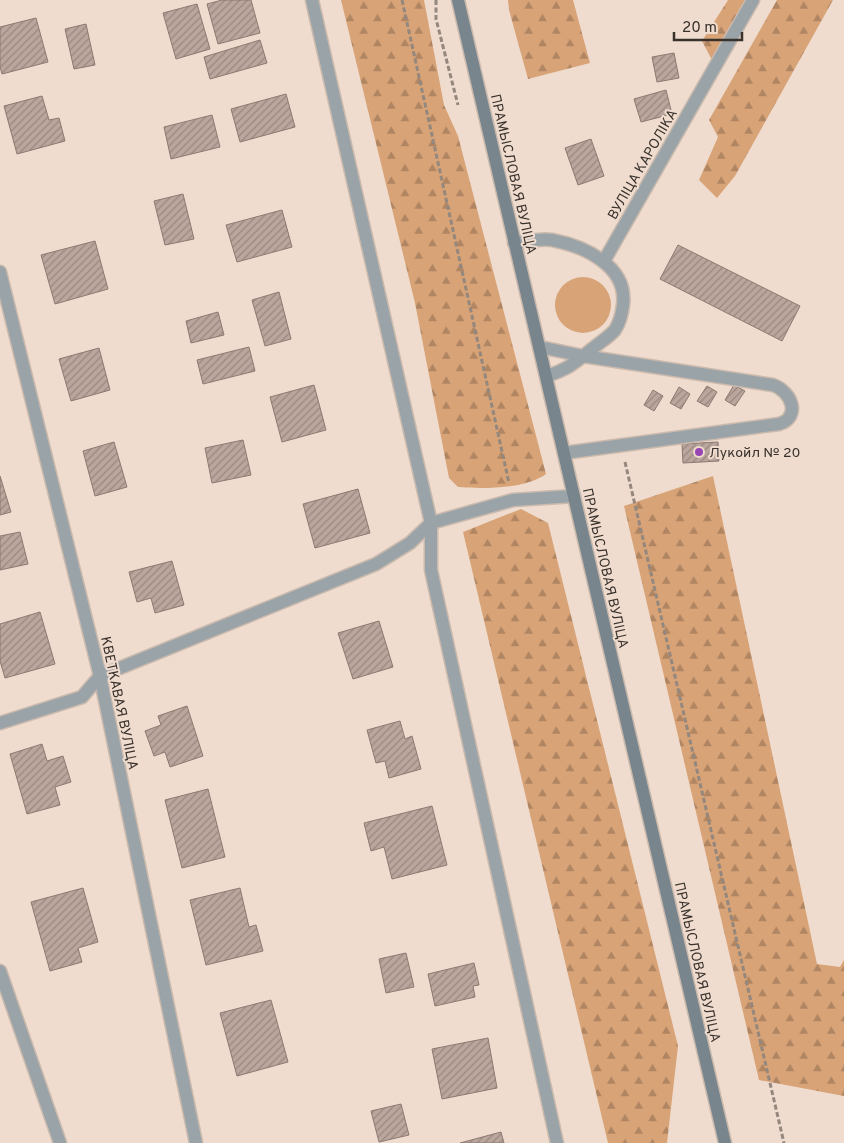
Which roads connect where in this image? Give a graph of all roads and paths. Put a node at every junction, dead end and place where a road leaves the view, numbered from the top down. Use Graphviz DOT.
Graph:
graph roads {
  1 [pos="312,0"];
  2 [pos="402,0"];
  3 [pos="436,0"];
  4 [pos="458,0"];
  5 [pos="753,0"];
  6 [pos="458,105"];
  7 [pos="514,243"];
  8 [pos="604,261"];
  9 [pos="0,272"];
  10 [pos="540,347"];
  11 [pos="583,356"];
  12 [pos="546,376"];
  13 [pos="622,446"];
  14 [pos="564,453"];
  15 [pos="574,496"];
  16 [pos="513,500"];
  17 [pos="431,523"];
  18 [pos="100,676"];
  19 [pos="0,723"];
  20 [pos="0,970"];
  21 [pos="60,1143"];
  22 [pos="196,1143"];
  23 [pos="557,1143"];
  24 [pos="725,1143"];
  25 [pos="784,1143"];
  1 -- 17 [label="street"];
  2 -- 16 [label="path"];
  3 -- 6 [label="path"];
  4 -- 7 [label="main road, ПРАМЫСЛОВАЯ ВУЛІЦА"];
  5 -- 8 [label="street, ВУЛІЦА КАРОЛІКА"];
  7 -- 8 [label="street"];
  7 -- 10 [label="main road, ПРАМЫСЛОВАЯ ВУЛІЦА"];
  8 -- 11 [label="street"];
  9 -- 18 [label="street, КВЕТКАВАЯ ВУЛІЦА"];
  10 -- 11 [label="street"];
  10 -- 12 [label="main road, ПРАМЫСЛОВАЯ ВУЛІЦА"];
  11 -- 12 [label="street"];
  11 -- 13 [label="street"];
  12 -- 14 [label="main road, ПРАМЫСЛОВАЯ ВУЛІЦА"];
  13 -- 14 [label="street"];
  13 -- 25 [label="path"];
  14 -- 15 [label="main road, ПРАМЫСЛОВАЯ ВУЛІЦА"];
  15 -- 16 [label="street"];
  15 -- 24 [label="main road, ПРАМЫСЛОВАЯ ВУЛІЦА"];
  16 -- 17 [label="street"];
  17 -- 18 [label="street"];
  17 -- 23 [label="street"];
  18 -- 19 [label="street"];
  18 -- 22 [label="street, КВЕТКАВАЯ ВУЛІЦА"];
  20 -- 21 [label="street"];
}
